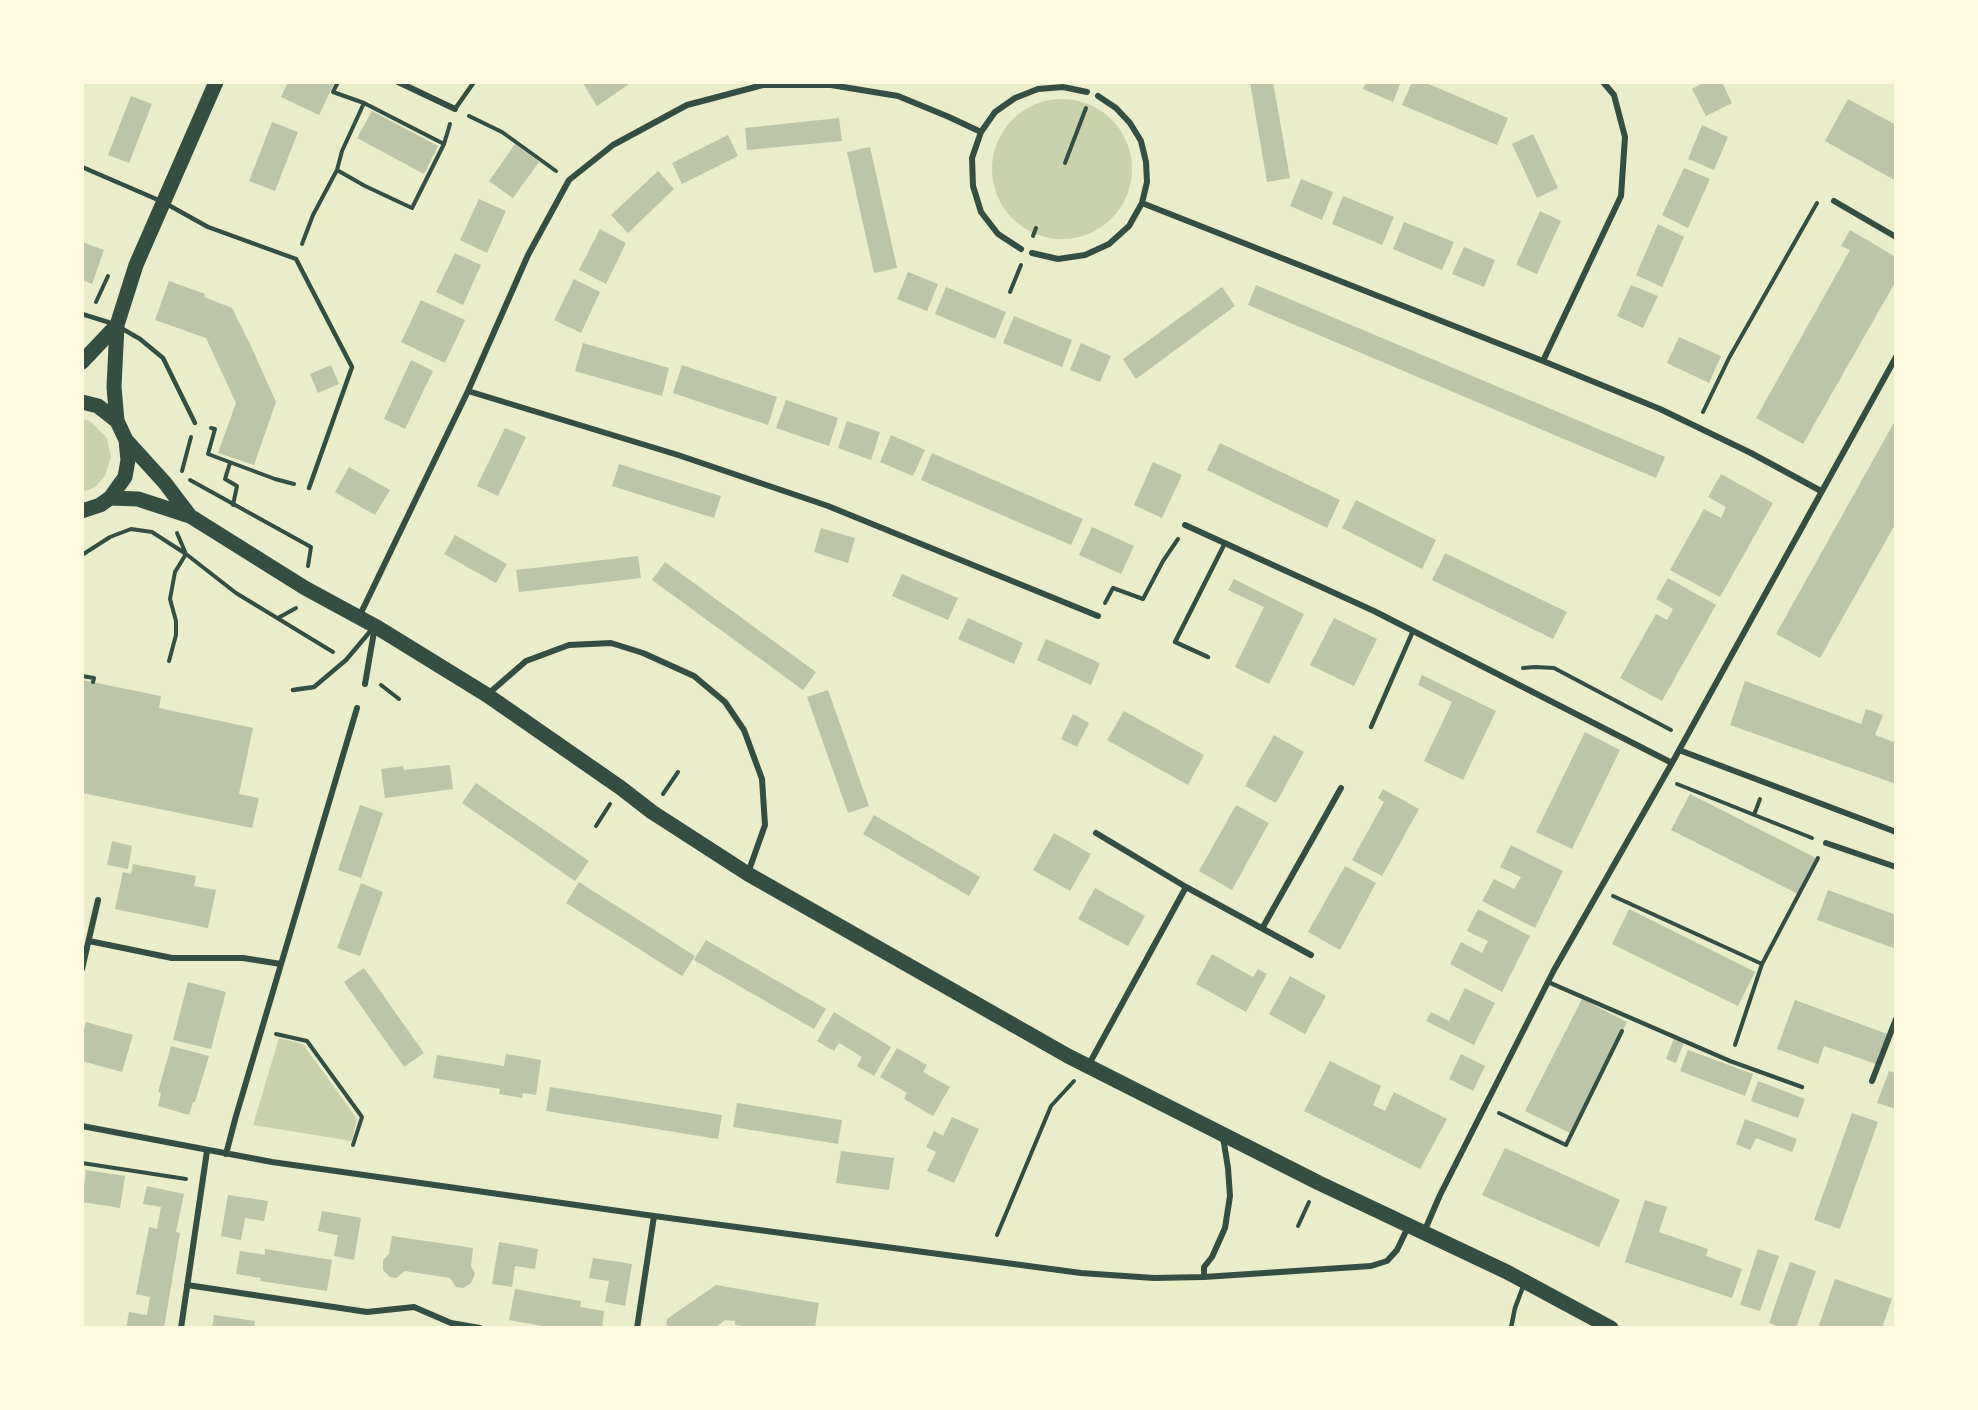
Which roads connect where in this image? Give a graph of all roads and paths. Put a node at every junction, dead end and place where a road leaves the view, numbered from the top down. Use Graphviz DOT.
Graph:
graph roads {
  1 [pos="216,82"];
  2 [pos="338,82"];
  3 [pos="398,82"];
  4 [pos="474,82"];
  5 [pos="1603,82"];
  6 [pos="1087,92"];
  7 [pos="1098,96"];
  8 [pos="364,103"];
  9 [pos="1088,105"];
  10 [pos="455,109"];
  11 [pos="981,132"];
  12 [pos="444,144"];
  13 [pos="1065,164"];
  14 [pos="82,167"];
  15 [pos="337,170"];
  16 [pos="569,180"];
  17 [pos="1834,201"];
  18 [pos="163,202"];
  19 [pos="1142,203"];
  20 [pos="1896,237"];
  21 [pos="1021,249"];
  22 [pos="1032,254"];
  23 [pos="296,259"];
  24 [pos="82,314"];
  25 [pos="117,326"];
  26 [pos="1896,357"];
  27 [pos="1543,361"];
  28 [pos="82,362"];
  29 [pos="468,391"];
  30 [pos="82,402"];
  31 [pos="117,422"];
  32 [pos="195,423"];
  33 [pos="1696,427"];
  34 [pos="126,440"];
  35 [pos="230,463"];
  36 [pos="309,488"];
  37 [pos="1821,491"];
  38 [pos="110,498"];
  39 [pos="234,505"];
  40 [pos="165,508"];
  41 [pos="85,513"];
  42 [pos="190,516"];
  43 [pos="1185,525"];
  44 [pos="1225,543"];
  45 [pos="311,547"];
  46 [pos="186,554"];
  47 [pos="82,555"];
  48 [pos="1098,616"];
  49 [pos="359,617"];
  50 [pos="278,618"];
  51 [pos="375,626"];
  52 [pos="1413,631"];
  53 [pos="1209,657"];
  54 [pos="169,662"];
  55 [pos="1492,673"];
  56 [pos="82,676"];
  57 [pos="93,682"];
  58 [pos="365,684"];
  59 [pos="293,690"];
  60 [pos="487,695"];
  61 [pos="357,708"];
  62 [pos="1371,727"];
  63 [pos="1686,737"];
  64 [pos="1678,750"];
  65 [pos="1672,763"];
  66 [pos="1662,778"];
  67 [pos="1341,788"];
  68 [pos="1896,832"];
  69 [pos="1096,833"];
  70 [pos="1826,843"];
  71 [pos="1896,867"];
  72 [pos="747,874"];
  73 [pos="1186,886"];
  74 [pos="1600,890"];
  75 [pos="98,900"];
  76 [pos="1263,927"];
  77 [pos="89,941"];
  78 [pos="1311,955"];
  79 [pos="281,964"];
  80 [pos="1762,964"];
  81 [pos="82,969"];
  82 [pos="1548,982"];
  83 [pos="1629,1017"];
  84 [pos="1896,1019"];
  85 [pos="261,1030"];
  86 [pos="1730,1060"];
  87 [pos="1088,1066"];
  88 [pos="1872,1081"];
  89 [pos="1802,1088"];
  90 [pos="1485,1106"];
  91 [pos="82,1126"];
  92 [pos="1223,1135"];
  93 [pos="353,1145"];
  94 [pos="207,1150"];
  95 [pos="226,1154"];
  96 [pos="82,1163"];
  97 [pos="202,1181"];
  98 [pos="654,1216"];
  99 [pos="1417,1228"];
  100 [pos="997,1234"];
  101 [pos="1204,1277"];
  102 [pos="1525,1281"];
  103 [pos="188,1285"];
  104 [pos="181,1328"];
  105 [pos="480,1328"];
  106 [pos="637,1328"];
  107 [pos="1511,1328"];
  108 [pos="1611,1328"];
  1 -- 18 [label="main road"];
  2 -- 8 [label="path"];
  3 -- 10 [label="street"];
  4 -- 10 [label="lane"];
  5 -- 27 [label="street"];
  6 -- 11 [label="street"];
  7 -- 19 [label="street"];
  8 -- 12 [label="path"];
  8 -- 15 [label="path"];
  9 -- 13 [label="path"];
  10 -- 12 [label="path"];
  10 -- 16 [label="path"];
  11 -- 16 [label="street"];
  11 -- 21 [label="street"];
  12 -- 15 [label="path"];
  14 -- 18 [label="lane"];
  15 -- 23 [label="path"];
  16 -- 29 [label="street"];
  17 -- 20 [label="street"];
  17 -- 33 [label="path"];
  18 -- 23 [label="lane"];
  18 -- 25 [label="main road"];
  19 -- 22 [label="street"];
  19 -- 27 [label="street"];
  23 -- 36 [label="lane"];
  24 -- 25 [label="lane"];
  25 -- 28 [label="main road"];
  25 -- 31 [label="main road"];
  25 -- 32 [label="lane"];
  26 -- 37 [label="street"];
  27 -- 33 [label="street"];
  29 -- 48 [label="street"];
  29 -- 49 [label="street"];
  30 -- 31 [label="main road"];
  31 -- 34 [label="main road"];
  32 -- 35 [label="path"];
  32 -- 39 [label="path"];
  33 -- 37 [label="street"];
  34 -- 38 [label="main road"];
  34 -- 42 [label="main road"];
  35 -- 36 [label="path"];
  35 -- 39 [label="path"];
  37 -- 63 [label="street"];
  38 -- 40 [label="main road"];
  38 -- 41 [label="main road"];
  39 -- 45 [label="path"];
  40 -- 42 [label="main road"];
  40 -- 46 [label="path"];
  42 -- 49 [label="main road"];
  43 -- 44 [label="street"];
  43 -- 48 [label="path"];
  44 -- 52 [label="street"];
  44 -- 53 [label="lane"];
  46 -- 47 [label="path"];
  46 -- 50 [label="path"];
  46 -- 54 [label="path"];
  49 -- 51 [label="main road"];
  51 -- 58 [label="street"];
  51 -- 59 [label="lane"];
  51 -- 60 [label="main road"];
  52 -- 55 [label="street"];
  52 -- 62 [label="lane"];
  55 -- 63 [label="path"];
  55 -- 65 [label="street"];
  56 -- 57 [label="path"];
  60 -- 72 [label="main road"];
  60 -- 72 [label="street"];
  61 -- 79 [label="street"];
  63 -- 64 [label="street"];
  64 -- 65 [label="street"];
  64 -- 68 [label="street"];
  65 -- 66 [label="street"];
  66 -- 70 [label="path"];
  66 -- 74 [label="street"];
  67 -- 76 [label="street"];
  69 -- 73 [label="street"];
  70 -- 71 [label="street"];
  70 -- 80 [label="path"];
  72 -- 87 [label="main road"];
  73 -- 76 [label="street"];
  73 -- 87 [label="street"];
  74 -- 80 [label="path"];
  74 -- 82 [label="street"];
  75 -- 77 [label="street"];
  76 -- 78 [label="street"];
  77 -- 79 [label="street"];
  77 -- 81 [label="street"];
  79 -- 85 [label="street"];
  80 -- 86 [label="path"];
  82 -- 83 [label="lane"];
  82 -- 90 [label="street"];
  83 -- 86 [label="lane"];
  83 -- 90 [label="path"];
  84 -- 88 [label="street"];
  85 -- 93 [label="path"];
  85 -- 95 [label="street"];
  86 -- 89 [label="lane"];
  87 -- 92 [label="main road"];
  87 -- 100 [label="path"];
  90 -- 99 [label="street"];
  91 -- 94 [label="street"];
  92 -- 99 [label="main road"];
  92 -- 101 [label="street"];
  94 -- 95 [label="street"];
  94 -- 97 [label="street"];
  95 -- 98 [label="street"];
  96 -- 97 [label="path"];
  97 -- 103 [label="street"];
  98 -- 101 [label="street"];
  98 -- 106 [label="street"];
  99 -- 101 [label="street"];
  99 -- 102 [label="main road"];
  102 -- 107 [label="lane"];
  102 -- 108 [label="main road"];
  103 -- 104 [label="street"];
  103 -- 105 [label="street"];
}
